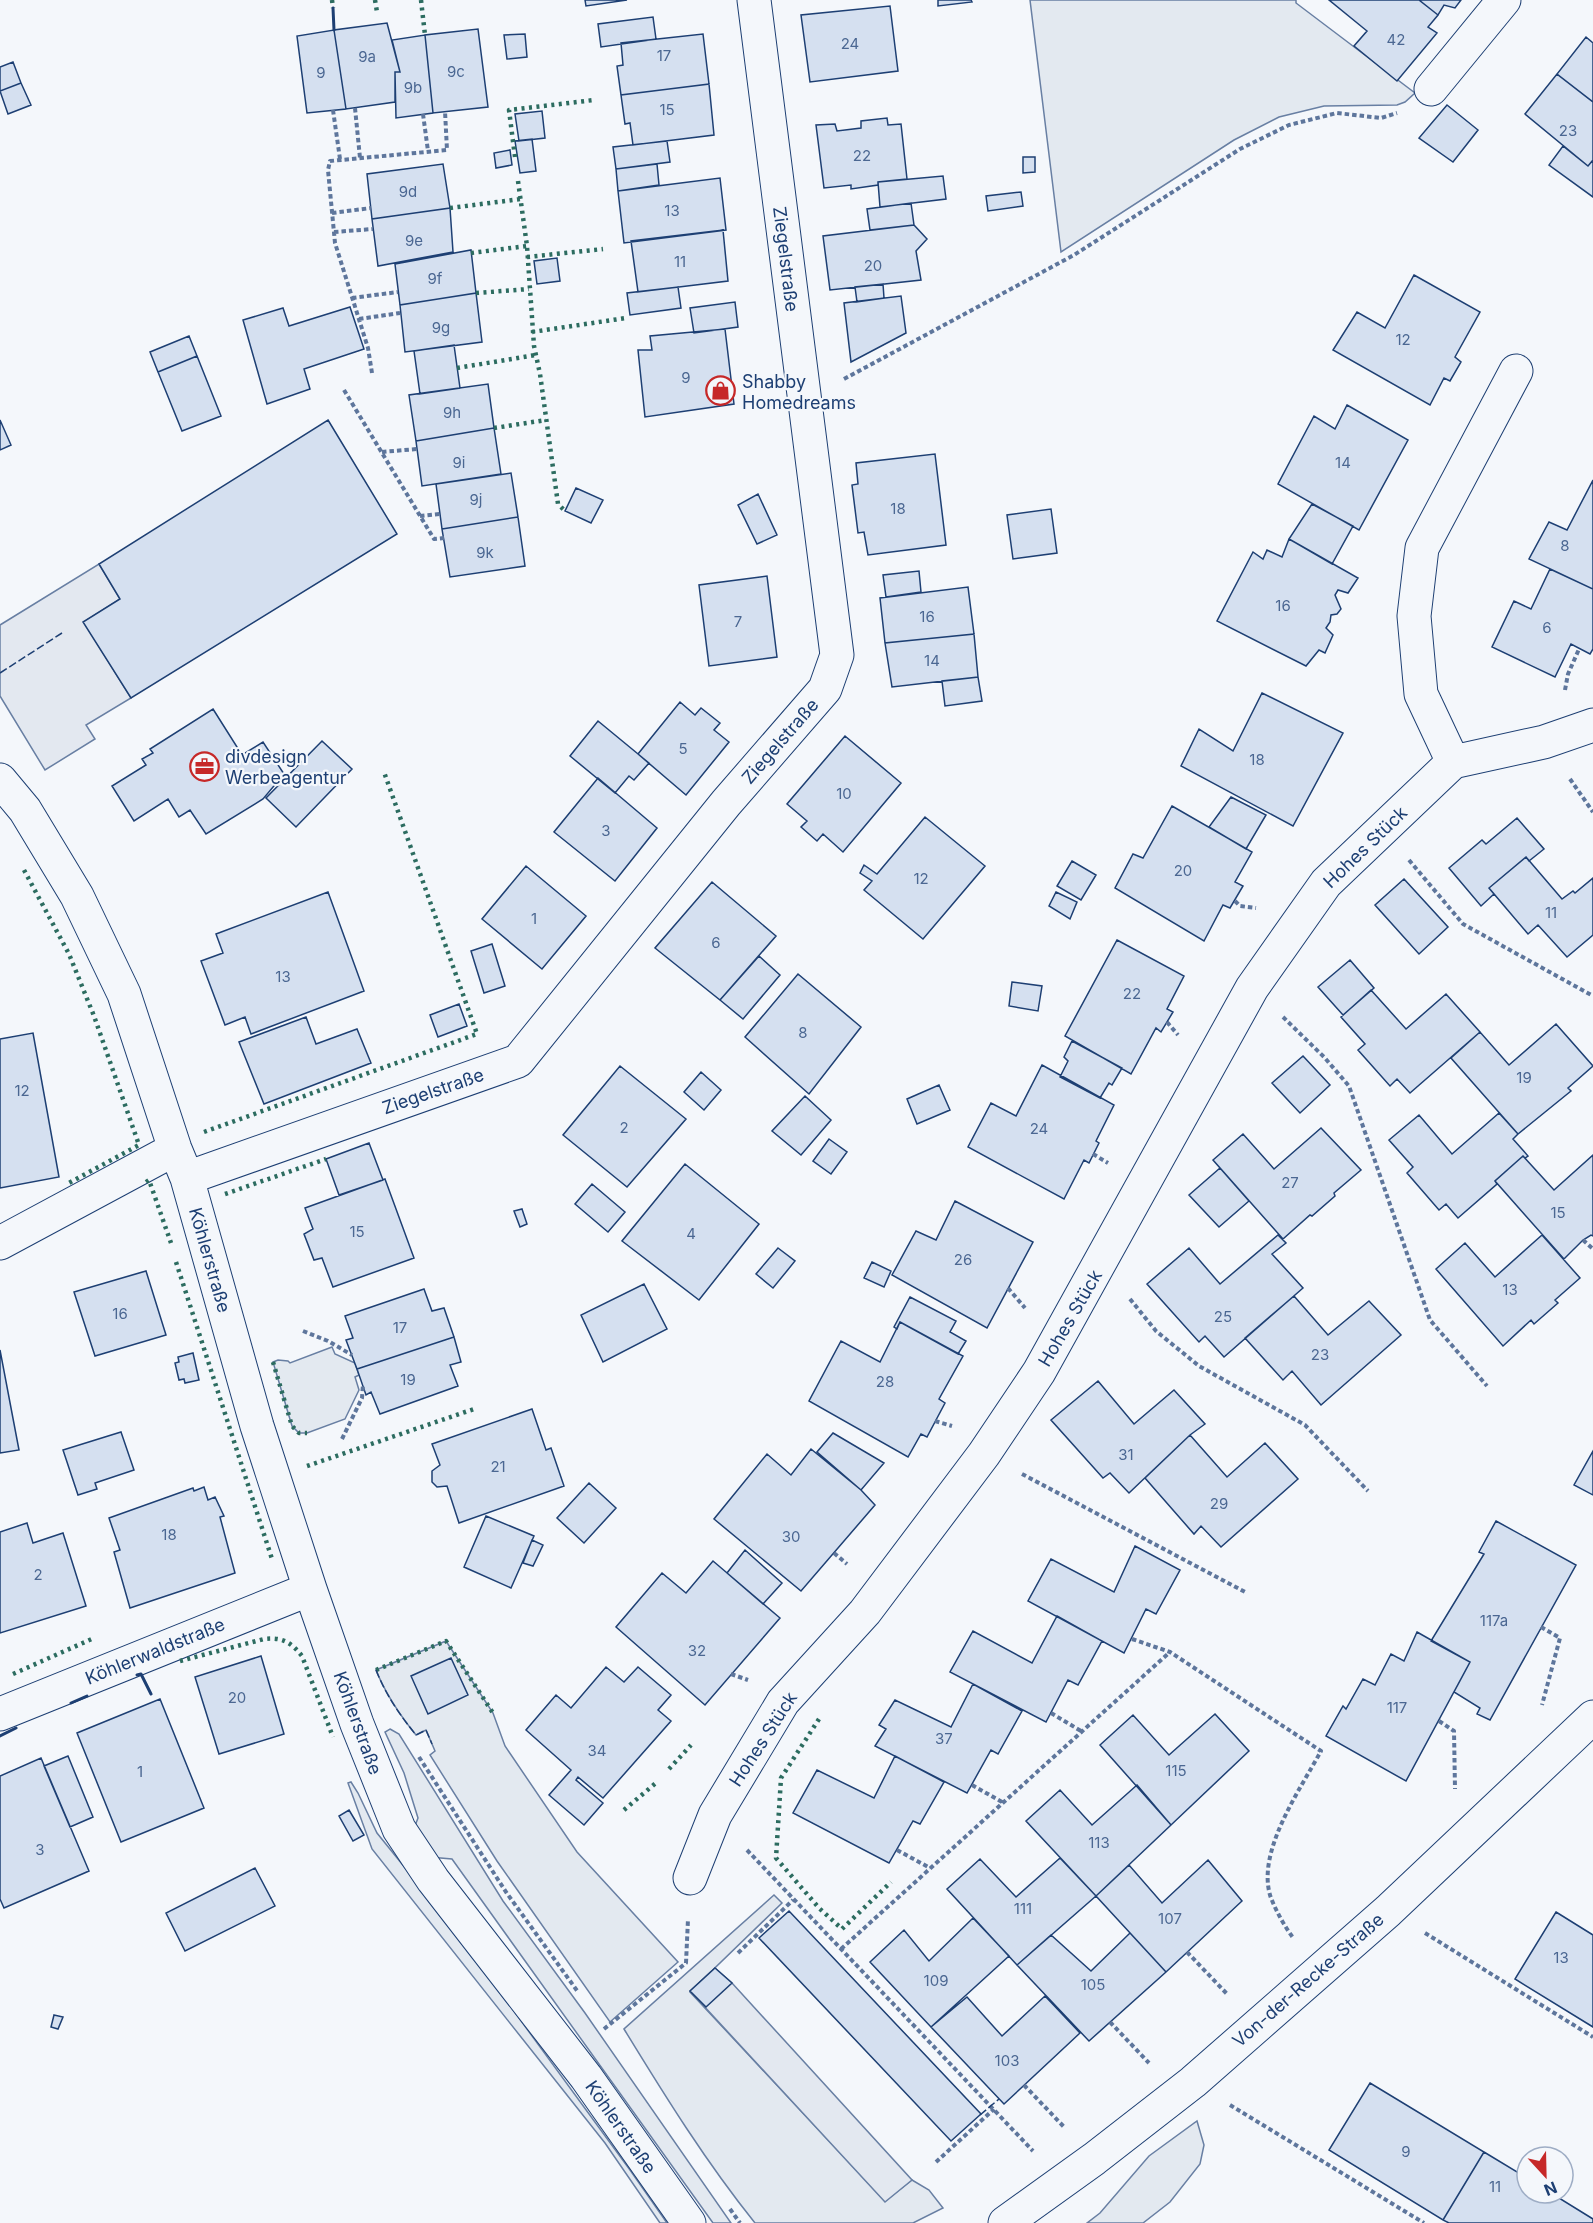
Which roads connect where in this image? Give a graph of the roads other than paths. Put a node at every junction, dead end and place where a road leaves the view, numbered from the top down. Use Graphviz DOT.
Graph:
graph roads {
  1 [pos="754,0"];
  2 [pos="1504,0"];
  3 [pos="1431,89"];
  4 [pos="1516,371"];
  5 [pos="1593,724"];
  6 [pos="1453,762"];
  7 [pos="0,780"];
  8 [pos="181,1163"];
  9 [pos="0,1243"];
  10 [pos="310,1589"];
  11 [pos="0,1714"];
  12 [pos="1593,1717"];
  13 [pos="690,1878"];
  14 [pos="689,2223"];
  15 [pos="1005,2223"];
  1 -- 8 [label="street, Ziegelstraße"];
  2 -- 3 [label="street"];
  4 -- 6 [label="street"];
  5 -- 6 [label="street"];
  6 -- 13 [label="street, Hohes Stück"];
  7 -- 8 [label="street, Köhlerstraße"];
  8 -- 9 [label="street"];
  8 -- 10 [label="street, Köhlerstraße"];
  10 -- 11 [label="street, Köhlerwaldstraße"];
  10 -- 14 [label="street, Köhlerstraße"];
  12 -- 15 [label="street, Von-der-Recke-Straße"];
}
